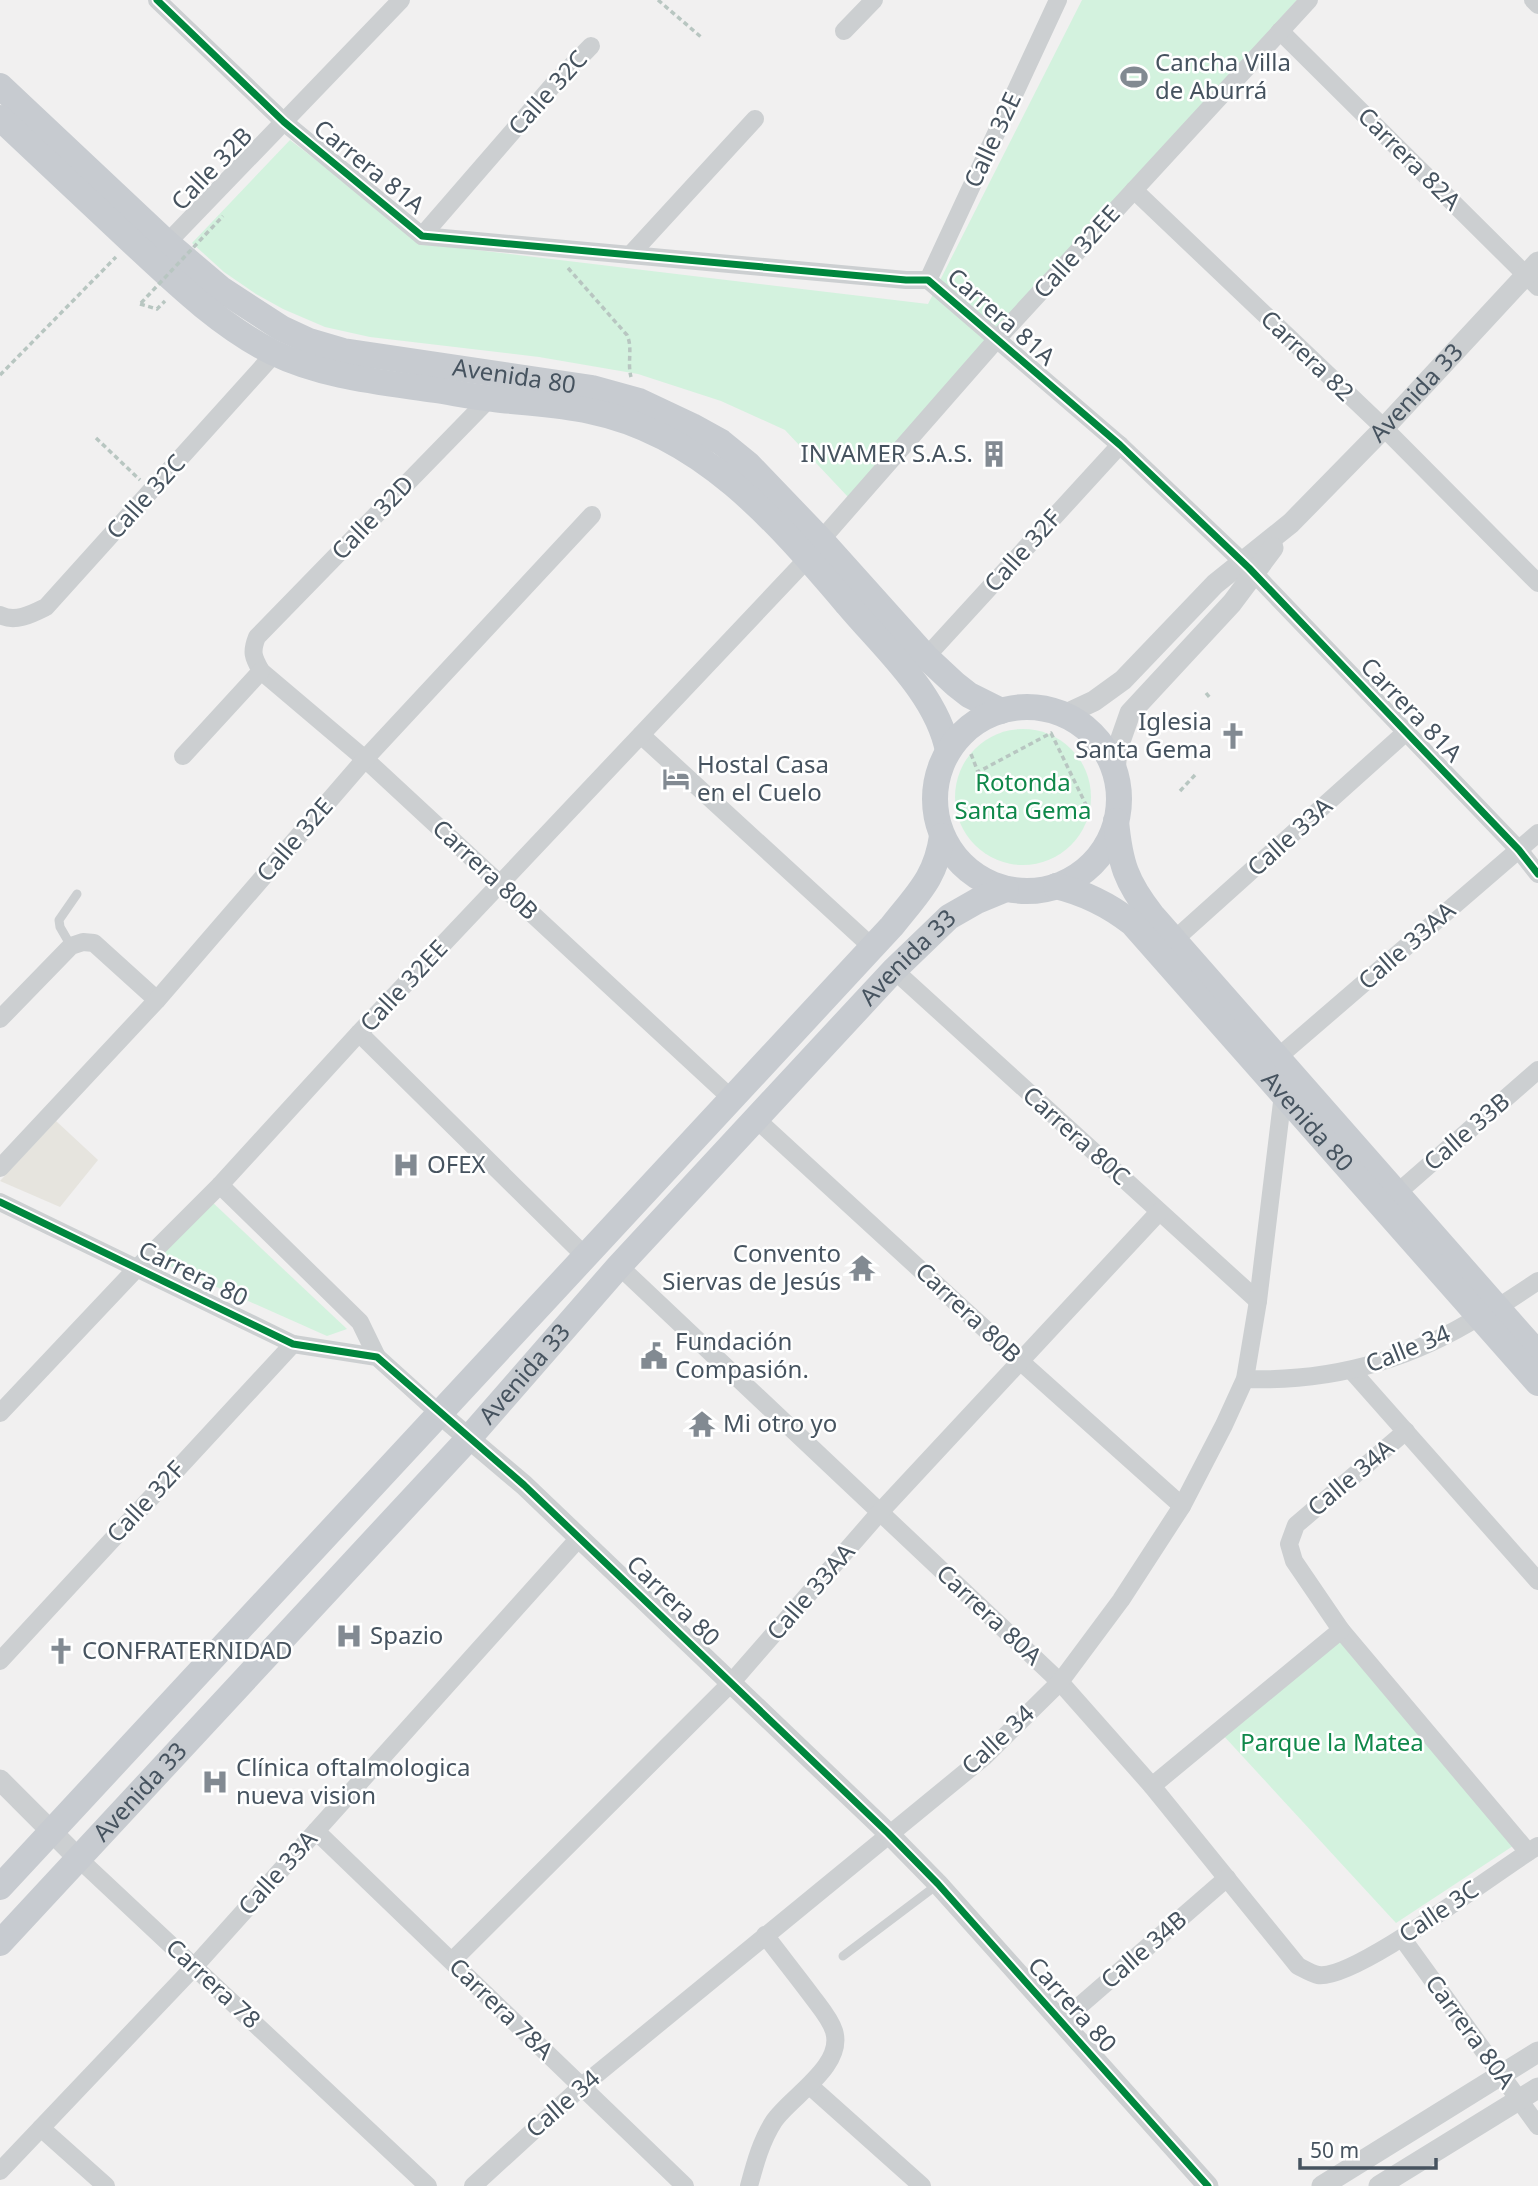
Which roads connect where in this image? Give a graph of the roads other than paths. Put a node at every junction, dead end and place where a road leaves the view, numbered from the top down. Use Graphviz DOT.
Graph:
graph roads {
  1 [pos="157,0"];
  2 [pos="401,0"];
  3 [pos="874,0"];
  4 [pos="1058,0"];
  5 [pos="1308,0"];
  6 [pos="1533,0"];
  7 [pos="1538,5"];
  8 [pos="844,31"];
  9 [pos="1280,31"];
  10 [pos="591,46"];
  11 [pos="0,86"];
  12 [pos="0,118"];
  13 [pos="755,119"];
  14 [pos="284,122"];
  15 [pos="1134,190"];
  16 [pos="422,236"];
  17 [pos="167,243"];
  18 [pos="630,255"];
  19 [pos="1534,275"];
  20 [pos="928,279"];
  21 [pos="997,339"];
  22 [pos="275,353"];
  23 [pos="489,399"];
  24 [pos="1384,428"];
  25 [pos="1119,445"];
  26 [pos="593,515"];
  27 [pos="815,549"];
  28 [pos="1248,568"];
  29 [pos="1538,583"];
  30 [pos="2,616"];
  31 [pos="926,657"];
  32 [pos="261,671"];
  33 [pos="1001,711"];
  34 [pos="1064,715"];
  35 [pos="1406,732"];
  36 [pos="641,735"];
  37 [pos="960,753"];
  38 [pos="183,756"];
  39 [pos="365,759"];
  40 [pos="1115,772"];
  41 [pos="1116,821"];
  42 [pos="1538,833"];
  43 [pos="942,836"];
  44 [pos="1519,850"];
  45 [pos="1538,874"];
  46 [pos="500,883"];
  47 [pos="1056,886"];
  48 [pos="1006,890"];
  49 [pos="77,894"];
  50 [pos="1174,941"];
  51 [pos="71,947"];
  52 [pos="872,947"];
  53 [pos="894,971"];
  54 [pos="158,1000"];
  55 [pos="0,1019"];
  56 [pos="359,1033"];
  57 [pos="1277,1058"];
  58 [pos="1538,1070"];
  59 [pos="1283,1094"];
  60 [pos="732,1099"];
  61 [pos="756,1119"];
  62 [pos="0,1168"];
  63 [pos="219,1185"];
  64 [pos="1396,1194"];
  65 [pos="0,1202"];
  66 [pos="1158,1212"];
  67 [pos="585,1256"];
  68 [pos="619,1266"];
  69 [pos="137,1268"];
  70 [pos="1538,1281"];
  71 [pos="1258,1301"];
  72 [pos="1488,1312"];
  73 [pos="293,1344"];
  74 [pos="1538,1354"];
  75 [pos="376,1357"];
  76 [pos="1021,1362"];
  77 [pos="1352,1371"];
  78 [pos="1245,1379"];
  79 [pos="1538,1383"];
  80 [pos="0,1413"];
  81 [pos="439,1413"];
  82 [pos="1406,1431"];
  83 [pos="469,1438"];
  84 [pos="1182,1506"];
  85 [pos="880,1512"];
  86 [pos="579,1538"];
  87 [pos="1538,1581"];
  88 [pos="1342,1630"];
  89 [pos="0,1661"];
  90 [pos="1060,1682"];
  91 [pos="731,1683"];
  92 [pos="0,1780"];
  93 [pos="1152,1786"];
  94 [pos="52,1831"];
  95 [pos="316,1831"];
  96 [pos="888,1833"];
  97 [pos="1533,1849"];
  98 [pos="79,1859"];
  99 [pos="1227,1878"];
  100 [pos="938,1884"];
  101 [pos="0,1887"];
  102 [pos="765,1935"];
  103 [pos="1402,1938"];
  104 [pos="0,1943"];
  105 [pos="842,1956"];
  106 [pos="452,1961"];
  107 [pos="194,1967"];
  108 [pos="1336,1973"];
  109 [pos="1061,2022"];
  110 [pos="1538,2052"];
  111 [pos="1501,2075"];
  112 [pos="810,2086"];
  113 [pos="581,2087"];
  114 [pos="1538,2088"];
  115 [pos="1519,2099"];
  116 [pos="1538,2126"];
  117 [pos="41,2128"];
  118 [pos="0,2171"];
  119 [pos="106,2186"];
  120 [pos="428,2186"];
  121 [pos="473,2186"];
  122 [pos="685,2186"];
  123 [pos="749,2186"];
  124 [pos="922,2186"];
  125 [pos="1208,2186"];
  126 [pos="1322,2186"];
  127 [pos="1379,2186"];
  1 -- 14 [label="street, Carrera 81A"];
  2 -- 14 [label="street, Calle 32B"];
  3 -- 8 [label="street"];
  4 -- 20 [label="street, Calle 32E"];
  5 -- 9 [label="street, Calle 32EE"];
  6 -- 7 [label="street"];
  9 -- 15 [label="street, Calle 32EE"];
  9 -- 19 [label="street, Carrera 82A"];
  10 -- 16 [label="street, Calle 32C"];
  11 -- 17 [label="main road, Avenida 80"];
  12 -- 22 [label="main road, Avenida 80"];
  13 -- 18 [label="street"];
  14 -- 16 [label="street, Carrera 81A"];
  14 -- 17 [label="street, Calle 32B"];
  15 -- 21 [label="street, Calle 32EE"];
  15 -- 24 [label="street, Carrera 82"];
  16 -- 18 [label="street, Carrera 81A"];
  17 -- 27 [label="main road, Avenida 80"];
  18 -- 20 [label="street, Carrera 81A"];
  19 -- 24 [label="street, Avenida 33"];
  20 -- 21 [label="street, Carrera 81A"];
  21 -- 25 [label="street, Carrera 81A"];
  21 -- 27 [label="street, Calle 32EE"];
  22 -- 23 [label="main road, Avenida 80"];
  22 -- 30 [label="street, Calle 32C"];
  23 -- 27 [label="main road, Avenida 80"];
  23 -- 32 [label="street, Calle 32D"];
  24 -- 28 [label="street, Avenida 33"];
  24 -- 29 [label="street, Carrera 82"];
  25 -- 28 [label="street, Carrera 81A"];
  25 -- 31 [label="street, Calle 32F"];
  26 -- 39 [label="street, Calle 32E"];
  27 -- 31 [label="main road, Avenida 80"];
  27 -- 36 [label="street, Calle 32EE"];
  27 -- 37 [label="main road, Avenida 80"];
  28 -- 34 [label="street, Avenida 33"];
  28 -- 35 [label="street, Carrera 81A"];
  28 -- 40 [label="street, Avenida 33"];
  31 -- 33 [label="main road, Avenida 80"];
  32 -- 38 [label="street"];
  32 -- 39 [label="street, Carrera 80B"];
  33 -- 34 [label="main road"];
  33 -- 37 [label="main road"];
  34 -- 40 [label="main road"];
  35 -- 44 [label="street, Carrera 81A"];
  35 -- 50 [label="street, Calle 33A"];
  36 -- 46 [label="street, Calle 32EE"];
  36 -- 52 [label="street"];
  37 -- 43 [label="main road"];
  39 -- 46 [label="street, Carrera 80B"];
  39 -- 54 [label="street, Calle 32E"];
  40 -- 41 [label="main road"];
  41 -- 47 [label="main road"];
  41 -- 50 [label="main road, Avenida 80"];
  42 -- 44 [label="street, Calle 33AA"];
  43 -- 48 [label="main road"];
  43 -- 52 [label="main road, Avenida 33"];
  44 -- 45 [label="street, Carrera 81A"];
  44 -- 57 [label="street, Calle 33AA"];
  46 -- 56 [label="street, Calle 32EE"];
  46 -- 60 [label="street, Carrera 80B"];
  47 -- 48 [label="main road"];
  47 -- 59 [label="main road, Avenida 80"];
  48 -- 53 [label="main road, Avenida 33"];
  49 -- 51 [label="lane"];
  50 -- 57 [label="main road, Avenida 80"];
  51 -- 54 [label="street"];
  51 -- 55 [label="street"];
  52 -- 60 [label="main road, Avenida 33"];
  53 -- 61 [label="main road, Avenida 33"];
  53 -- 66 [label="street, Carrera 80C"];
  54 -- 62 [label="street, Calle 32E"];
  56 -- 63 [label="street, Calle 32EE"];
  56 -- 67 [label="street"];
  57 -- 64 [label="main road, Avenida 80"];
  58 -- 64 [label="street, Calle 33B"];
  59 -- 71 [label="street"];
  59 -- 72 [label="main road, Avenida 80"];
  60 -- 67 [label="main road, Avenida 33"];
  61 -- 68 [label="main road, Avenida 33"];
  61 -- 76 [label="street, Carrera 80B"];
  63 -- 69 [label="street, Calle 32EE"];
  63 -- 75 [label="street, Carrera 80"];
  64 -- 72 [label="main road, Avenida 80"];
  65 -- 69 [label="street, Carrera 80"];
  66 -- 71 [label="street, Carrera 80C"];
  66 -- 76 [label="street, Calle 33AA"];
  67 -- 81 [label="main road, Avenida 33"];
  68 -- 83 [label="main road, Avenida 33"];
  68 -- 85 [label="street, Carrera 80A"];
  69 -- 73 [label="street, Carrera 80"];
  69 -- 80 [label="street, Calle 32EE"];
  70 -- 72 [label="street, Calle 34"];
  71 -- 78 [label="street"];
  72 -- 74 [label="main road, Avenida 80"];
  72 -- 77 [label="street, Calle 34"];
  72 -- 79 [label="main road, Avenida 80"];
  73 -- 75 [label="street, Carrera 80"];
  73 -- 89 [label="street, Calle 32F"];
  75 -- 81 [label="street, Carrera 80"];
  76 -- 84 [label="street, Carrera 80B"];
  76 -- 85 [label="street, Calle 33AA"];
  77 -- 78 [label="street, Calle 34"];
  77 -- 82 [label="street"];
  78 -- 84 [label="street, Calle 34"];
  81 -- 83 [label="street, Carrera 80"];
  81 -- 94 [label="main road, Avenida 33"];
  82 -- 87 [label="street"];
  82 -- 88 [label="street, Calle 34A"];
  83 -- 86 [label="street, Carrera 80"];
  83 -- 98 [label="main road, Avenida 33"];
  84 -- 90 [label="street, Calle 34"];
  85 -- 90 [label="street, Carrera 80A"];
  85 -- 91 [label="street, Calle 33AA"];
  86 -- 91 [label="street, Carrera 80"];
  86 -- 95 [label="street, Calle 33A"];
  88 -- 93 [label="street"];
  88 -- 97 [label="street"];
  90 -- 93 [label="street, Carrera 80A"];
  90 -- 96 [label="street, Calle 34"];
  91 -- 96 [label="street, Carrera 80"];
  91 -- 106 [label="street, Calle 33AA"];
  92 -- 94 [label="street, Carrera 78"];
  93 -- 99 [label="street, Carrera 80A"];
  94 -- 98 [label="street, Carrera 78"];
  94 -- 101 [label="main road, Avenida 33"];
  95 -- 106 [label="street, Carrera 78A"];
  95 -- 107 [label="street, Calle 33A"];
  96 -- 100 [label="street, Carrera 80"];
  96 -- 102 [label="street, Calle 34"];
  97 -- 103 [label="street, Calle 3C"];
  98 -- 104 [label="main road, Avenida 33"];
  98 -- 107 [label="street, Carrera 78"];
  99 -- 108 [label="street, Carrera 80A"];
  99 -- 109 [label="street, Calle 34B"];
  100 -- 105 [label="lane"];
  100 -- 109 [label="street, Carrera 80"];
  102 -- 112 [label="street"];
  102 -- 113 [label="street, Calle 34"];
  103 -- 108 [label="street, Calle 3C"];
  103 -- 111 [label="street, Carrera 80A"];
  106 -- 113 [label="street, Carrera 78A"];
  107 -- 117 [label="street, Calle 33A"];
  107 -- 120 [label="street, Carrera 78"];
  109 -- 125 [label="street, Carrera 80"];
  110 -- 111 [label="street"];
  111 -- 115 [label="street, Carrera 80A"];
  111 -- 126 [label="street"];
  112 -- 123 [label="street"];
  112 -- 124 [label="street"];
  113 -- 121 [label="street, Calle 34"];
  113 -- 122 [label="street, Carrera 78A"];
  114 -- 115 [label="street"];
  115 -- 116 [label="street, Carrera 80A"];
  115 -- 127 [label="street"];
  117 -- 118 [label="street, Calle 33A"];
  117 -- 119 [label="street"];
}
